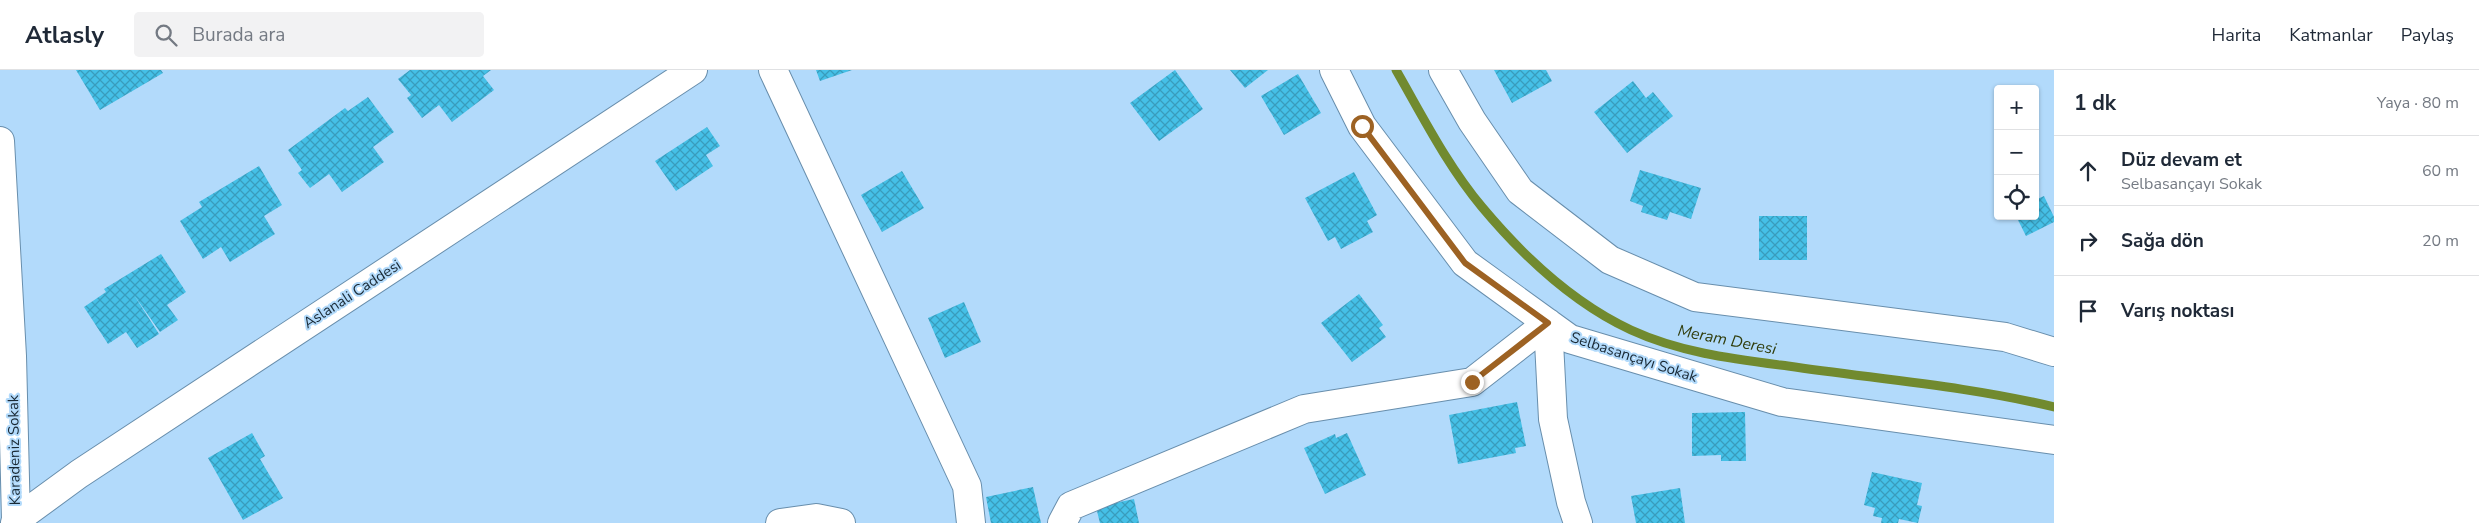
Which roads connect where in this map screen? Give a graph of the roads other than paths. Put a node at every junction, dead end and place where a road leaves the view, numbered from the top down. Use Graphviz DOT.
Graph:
graph roads {
  1 [pos="693,70"];
  2 [pos="773,70"];
  3 [pos="1334,70"];
  4 [pos="1444,70"];
  5 [pos="0,141"];
  6 [pos="4,279"];
  7 [pos="1548,323"];
  8 [pos="2052,349"];
  9 [pos="2054,440"];
  10 [pos="15,522"];
  11 [pos="780,523"];
  12 [pos="842,523"];
  13 [pos="971,523"];
  14 [pos="1062,523"];
  15 [pos="1578,523"];
  1 -- 10 [label="street, Aslanali Caddesi"];
  2 -- 13 [label="street"];
  3 -- 7 [label="street, Selbasançayı Sokak"];
  4 -- 8 [label="street"];
  5 -- 6 [label="street, Karadeniz Sokak"];
  6 -- 10 [label="street, Karadeniz Sokak"];
  7 -- 9 [label="street, Selbasançayı Sokak"];
  7 -- 14 [label="street"];
  7 -- 15 [label="street"];
  11 -- 12 [label="street"];
}
